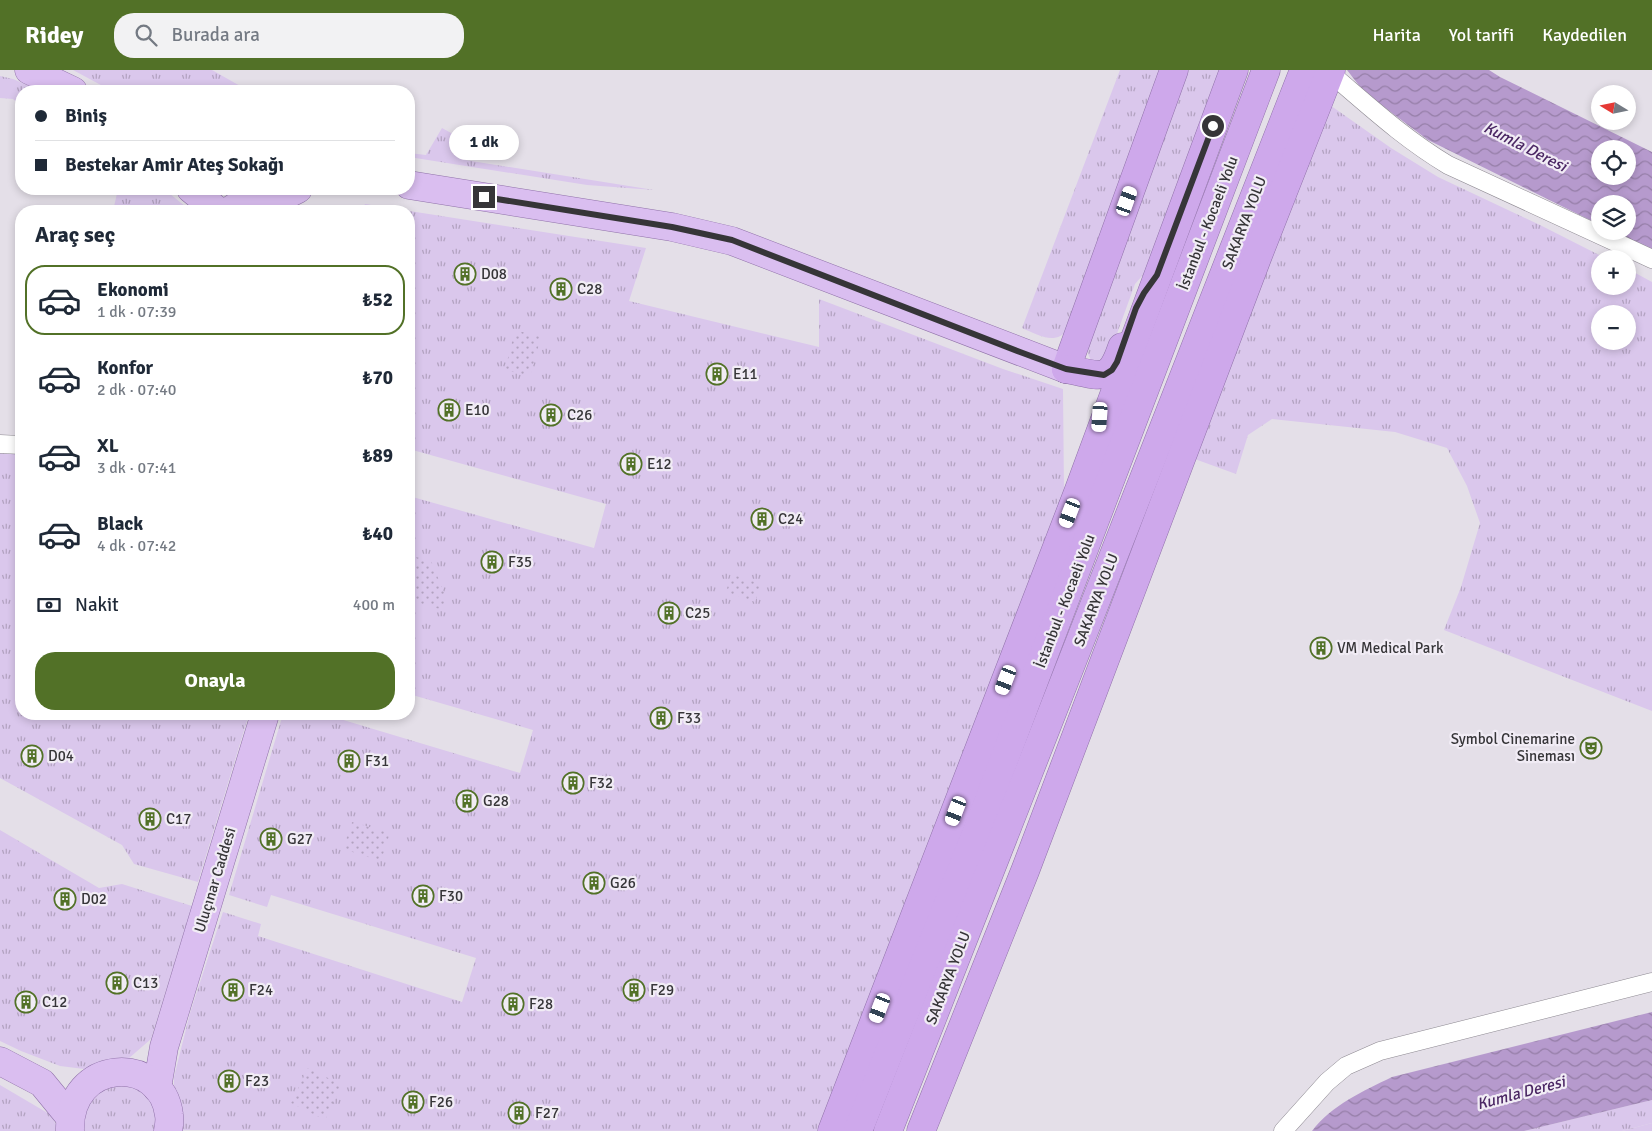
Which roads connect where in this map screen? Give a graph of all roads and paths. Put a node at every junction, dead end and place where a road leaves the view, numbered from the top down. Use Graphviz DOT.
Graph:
graph roads {
  1 [pos="30,70"];
  2 [pos="1174,70"];
  3 [pos="1234,70"];
  4 [pos="1266,70"];
  5 [pos="1322,71"];
  6 [pos="61,85"];
  7 [pos="415,186"];
  8 [pos="198,195"];
  9 [pos="254,195"];
  10 [pos="286,195"];
  11 [pos="299,195"];
  12 [pos="211,205"];
  13 [pos="238,205"];
  14 [pos="269,205"];
  15 [pos="291,205"];
  16 [pos="1652,259"];
  17 [pos="1157,275"];
  18 [pos="1066,369"];
  19 [pos="1098,436"];
  20 [pos="0,444"];
  21 [pos="15,445"];
  22 [pos="263,720"];
  23 [pos="1652,982"];
  24 [pos="164,1047"];
  25 [pos="0,1061"];
  26 [pos="134,1073"];
  27 [pos="42,1083"];
  28 [pos="85,1086"];
  29 [pos="157,1088"];
  30 [pos="70,1124"];
  31 [pos="168,1131"];
  32 [pos="832,1131"];
  33 [pos="858,1131"];
  34 [pos="888,1131"];
  35 [pos="921,1131"];
  36 [pos="1283,1131"];
  1 -- 6 [label="main road"];
  2 -- 18 [label="highway"];
  3 -- 17 [label="highway"];
  4 -- 33 [label="highway, İstanbul - Kocaeli Yolu"];
  5 -- 16 [label="street"];
  5 -- 34 [label="highway, SAKARYA YOLU"];
  5 -- 35 [label="highway"];
  7 -- 18 [label="main road"];
  8 -- 12 [label="main road"];
  9 -- 13 [label="main road"];
  10 -- 14 [label="main road"];
  11 -- 15 [label="main road"];
  17 -- 18 [label="highway"];
  17 -- 19 [label="highway"];
  18 -- 19 [label="highway"];
  19 -- 32 [label="highway"];
  20 -- 21 [label="street"];
  22 -- 24 [label="main road, Uluçınar Caddesi"];
  23 -- 36 [label="street"];
  24 -- 26 [label="main road"];
  24 -- 29 [label="main road, Uluçınar Caddesi"];
  25 -- 27 [label="main road"];
  26 -- 28 [label="main road"];
  26 -- 29 [label="main road"];
  27 -- 28 [label="main road"];
  27 -- 30 [label="main road"];
  28 -- 30 [label="main road"];
  29 -- 31 [label="main road"];
}
